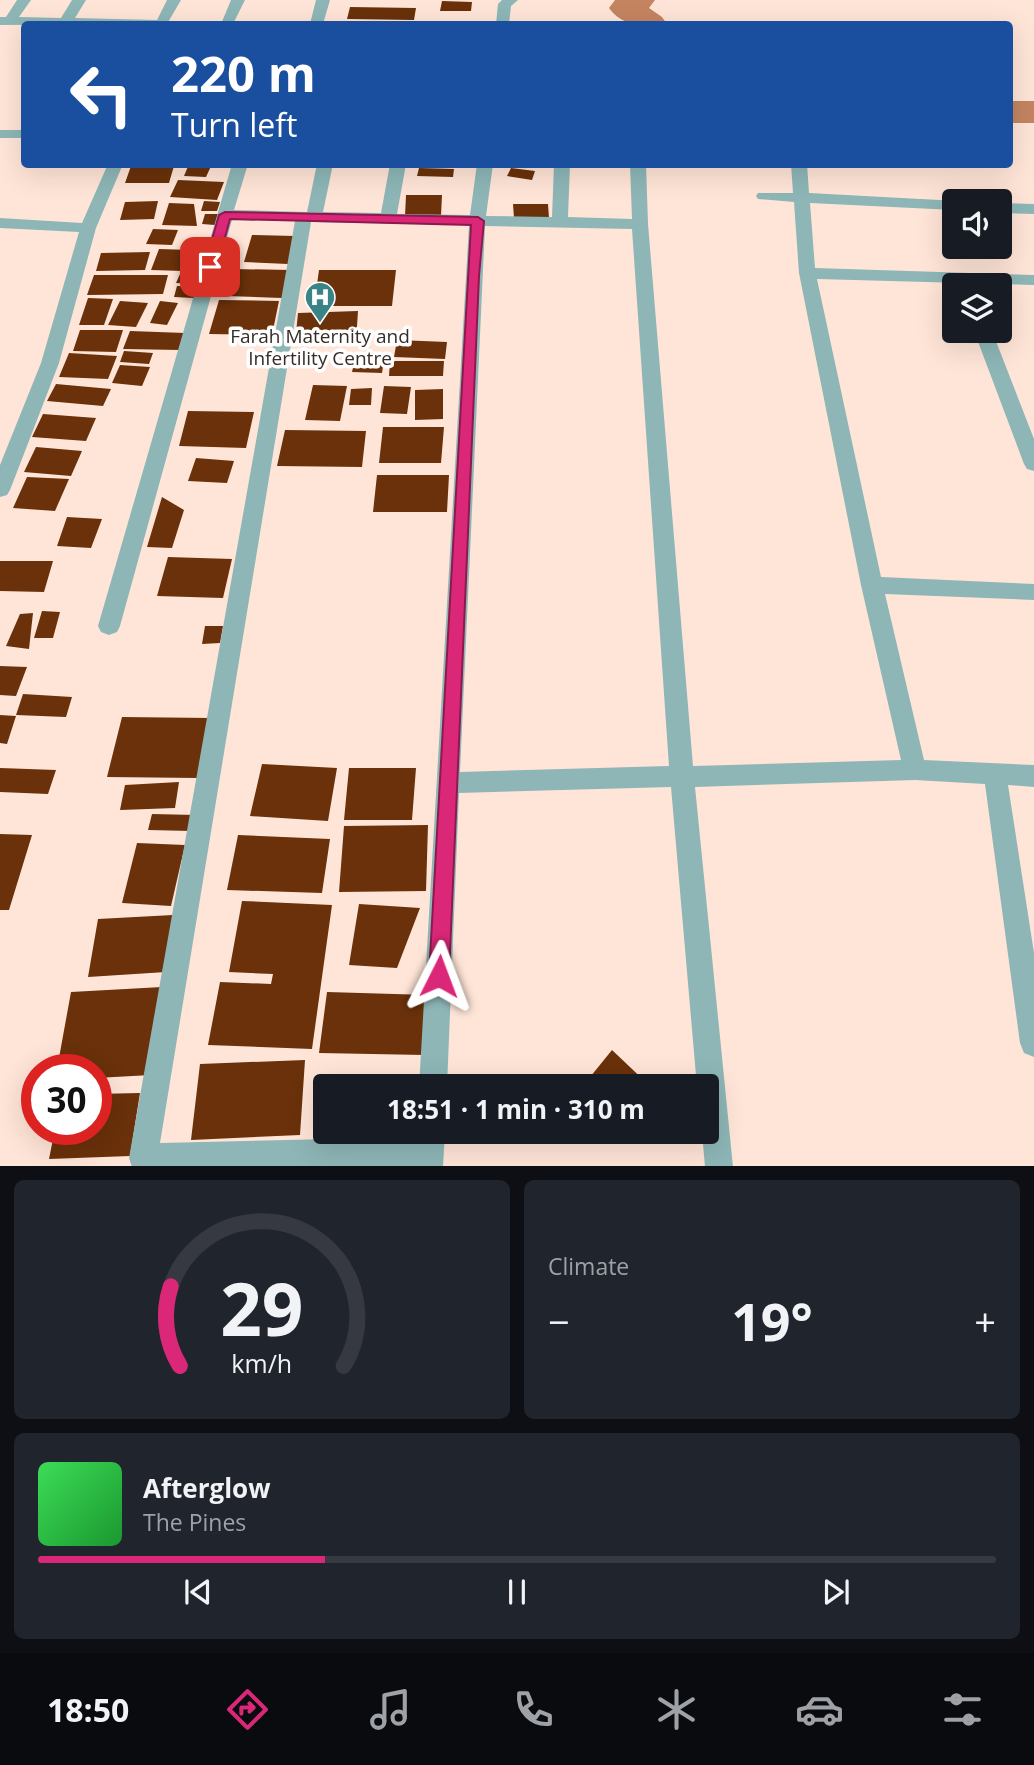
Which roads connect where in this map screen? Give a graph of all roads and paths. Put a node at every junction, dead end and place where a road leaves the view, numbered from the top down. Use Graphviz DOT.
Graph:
graph roads {
  1 [pos="24,0"];
  2 [pos="79,0"];
  3 [pos="174,0"];
  4 [pos="238,0"];
  5 [pos="323,0"];
  6 [pos="511,0"];
  7 [pos="5,21"];
  8 [pos="66,21"];
  9 [pos="163,21"];
  10 [pos="228,21"];
  11 [pos="318,21"];
  12 [pos="503,21"];
  13 [pos="0,134"];
  14 [pos="21,135"];
  15 [pos="114,168"];
  16 [pos="239,168"];
  17 [pos="324,168"];
  18 [pos="397,168"];
  19 [pos="485,168"];
  20 [pos="562,168"];
  21 [pos="638,168"];
  22 [pos="799,168"];
  23 [pos="764,196"];
  24 [pos="803,198"];
  25 [pos="942,204"];
  26 [pos="1012,208"];
  27 [pos="1034,209"];
  28 [pos="225,215"];
  29 [pos="309,217"];
  30 [pos="388,219"];
  31 [pos="478,221"];
  32 [pos="0,223"];
  33 [pos="560,223"];
  34 [pos="640,224"];
  35 [pos="88,228"];
  36 [pos="807,273"];
  37 [pos="942,280"];
  38 [pos="1012,280"];
  39 [pos="1034,280"];
  40 [pos="988,343"];
  41 [pos="1034,464"];
  42 [pos="0,490"];
  43 [pos="872,584"];
  44 [pos="1034,592"];
  45 [pos="109,626"];
  46 [pos="915,770"];
  47 [pos="995,774"];
  48 [pos="1034,776"];
  49 [pos="682,778"];
  50 [pos="448,783"];
  51 [pos="1034,1043"];
  52 [pos="434,1074"];
  53 [pos="430,1150"];
  54 [pos="719,1166"];
  1 -- 7 [label="street"];
  2 -- 8 [label="street"];
  3 -- 9 [label="street"];
  4 -- 10 [label="street"];
  5 -- 11 [label="street"];
  6 -- 12 [label="street"];
  13 -- 14 [label="street"];
  15 -- 35 [label="street"];
  16 -- 28 [label="street"];
  17 -- 29 [label="street"];
  18 -- 30 [label="street"];
  19 -- 31 [label="street"];
  20 -- 33 [label="street"];
  21 -- 34 [label="street"];
  22 -- 24 [label="street"];
  23 -- 24 [label="street"];
  24 -- 25 [label="street"];
  24 -- 36 [label="street"];
  26 -- 27 [label="street"];
  28 -- 29 [label="street"];
  28 -- 45 [label="street"];
  29 -- 30 [label="street"];
  29 -- 53 [label="street"];
  30 -- 31 [label="street"];
  31 -- 33 [label="street"];
  31 -- 50 [label="street"];
  32 -- 35 [label="street"];
  33 -- 34 [label="street"];
  34 -- 49 [label="street"];
  35 -- 42 [label="street"];
  36 -- 37 [label="street"];
  36 -- 43 [label="street"];
  38 -- 39 [label="street"];
  40 -- 41 [label="street"];
  43 -- 44 [label="street"];
  43 -- 46 [label="street"];
  46 -- 47 [label="street"];
  46 -- 49 [label="street"];
  47 -- 48 [label="street"];
  47 -- 51 [label="street"];
  49 -- 50 [label="street"];
  49 -- 54 [label="street"];
  50 -- 52 [label="street"];
}
